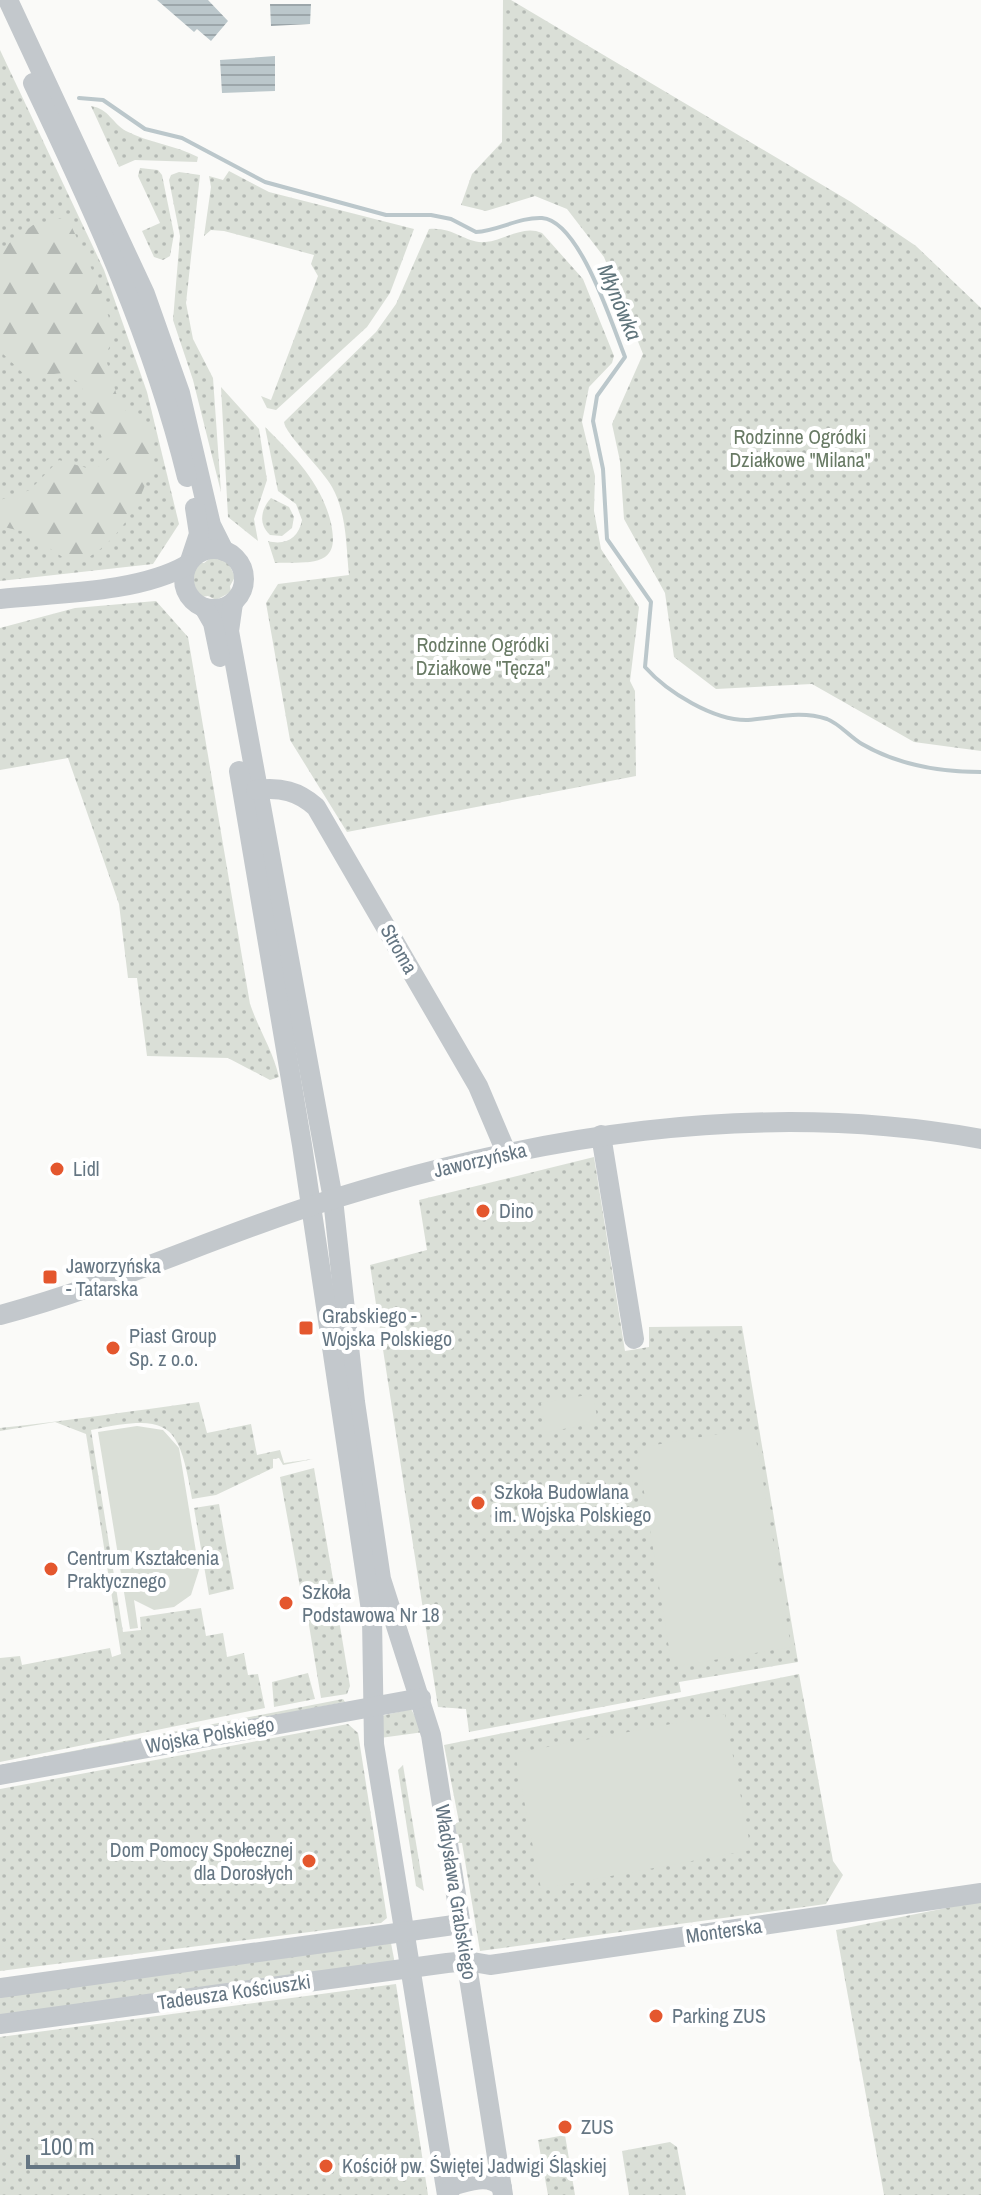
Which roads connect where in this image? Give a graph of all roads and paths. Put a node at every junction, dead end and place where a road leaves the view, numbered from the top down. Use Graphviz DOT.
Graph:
graph roads {
  1 [pos="8,0"];
  2 [pos="0,10"];
  3 [pos="90,186"];
  4 [pos="224,551"];
  5 [pos="189,562"];
  6 [pos="119,586"];
  7 [pos="188,596"];
  8 [pos="0,599"];
  9 [pos="233,603"];
  10 [pos="205,609"];
  11 [pos="256,790"];
  12 [pos="601,1135"];
  13 [pos="981,1139"];
  14 [pos="506,1152"];
  15 [pos="333,1199"];
  16 [pos="311,1206"];
  17 [pos="0,1315"];
  18 [pos="634,1339"];
  19 [pos="377,1596"];
  20 [pos="421,1698"];
  21 [pos="371,1706"];
  22 [pos="0,1775"];
  23 [pos="981,1893"];
  24 [pos="461,1924"];
  25 [pos="405,1932"];
  26 [pos="467,1961"];
  27 [pos="411,1968"];
  28 [pos="66,1979"];
  29 [pos="0,1988"];
  30 [pos="71,2014"];
  31 [pos="0,2024"];
  32 [pos="502,2192"];
  33 [pos="447,2195"];
  1 -- 3 [label="street"];
  2 -- 3 [label="street"];
  3 -- 4 [label="street"];
  3 -- 5 [label="street"];
  4 -- 5 [label="street"];
  4 -- 9 [label="street"];
  5 -- 6 [label="street"];
  5 -- 7 [label="street"];
  6 -- 7 [label="street"];
  6 -- 8 [label="street"];
  7 -- 10 [label="street"];
  9 -- 10 [label="street"];
  9 -- 11 [label="street, Władysława Grabskiego"];
  10 -- 16 [label="street, Władysława Grabskiego"];
  11 -- 14 [label="street, Stroma"];
  11 -- 15 [label="street, Władysława Grabskiego"];
  12 -- 13 [label="street, Jaworzyńska"];
  12 -- 14 [label="street, Jaworzyńska"];
  12 -- 18 [label="street"];
  14 -- 15 [label="street, Jaworzyńska"];
  15 -- 16 [label="street, Jaworzyńska"];
  15 -- 19 [label="street, Władysława Grabskiego"];
  16 -- 17 [label="street, Jaworzyńska"];
  16 -- 19 [label="street, Władysława Grabskiego"];
  19 -- 20 [label="street, Władysława Grabskiego"];
  19 -- 21 [label="street, Władysława Grabskiego"];
  20 -- 21 [label="street, Wojska Polskiego"];
  20 -- 24 [label="street, Władysława Grabskiego"];
  21 -- 22 [label="street, Wojska Polskiego"];
  21 -- 25 [label="street, Władysława Grabskiego"];
  23 -- 26 [label="street, Monterska"];
  24 -- 25 [label="street, Tadeusza Kościuszki"];
  24 -- 26 [label="street, Władysława Grabskiego"];
  25 -- 27 [label="street, Władysława Grabskiego"];
  25 -- 28 [label="street, Tadeusza Kościuszki"];
  26 -- 27 [label="street, Tadeusza Kościuszki"];
  26 -- 32 [label="street, Władysława Grabskiego"];
  27 -- 30 [label="street, Tadeusza Kościuszki"];
  27 -- 33 [label="street, Władysława Grabskiego"];
  28 -- 29 [label="street, Tadeusza Kościuszki"];
  28 -- 30 [label="street"];
  30 -- 31 [label="street, Tadeusza Kościuszki"];
  32 -- 33 [label="street"];
}
